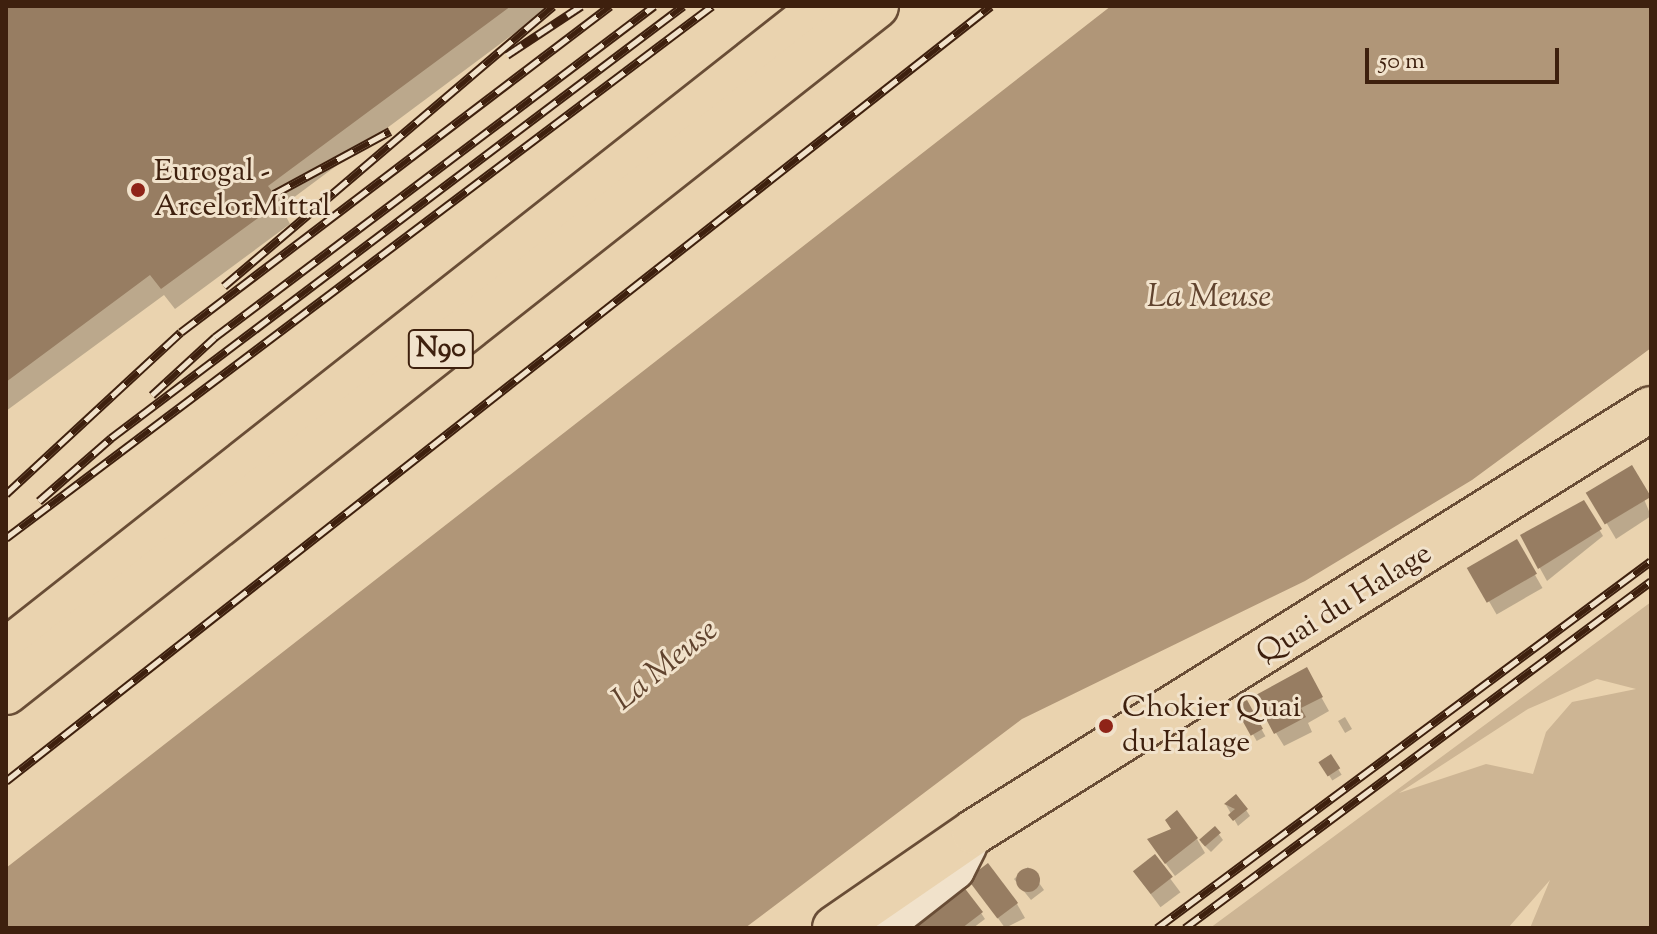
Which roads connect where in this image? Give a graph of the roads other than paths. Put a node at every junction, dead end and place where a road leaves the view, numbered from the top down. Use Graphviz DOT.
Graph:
graph roads {
  1 [pos="824,6"];
  2 [pos="876,6"];
  3 [pos="1651,409"];
  4 [pos="6,651"];
  5 [pos="6,692"];
  6 [pos="974,832"];
  7 [pos="835,928"];
  8 [pos="881,928"];
  1 -- 4 [label="main road, N90"];
  2 -- 5 [label="main road, N90"];
  3 -- 6 [label="main road, Quai du Halage"];
  6 -- 7 [label="main road, Quai du Halage"];
  6 -- 8 [label="street"];
}
